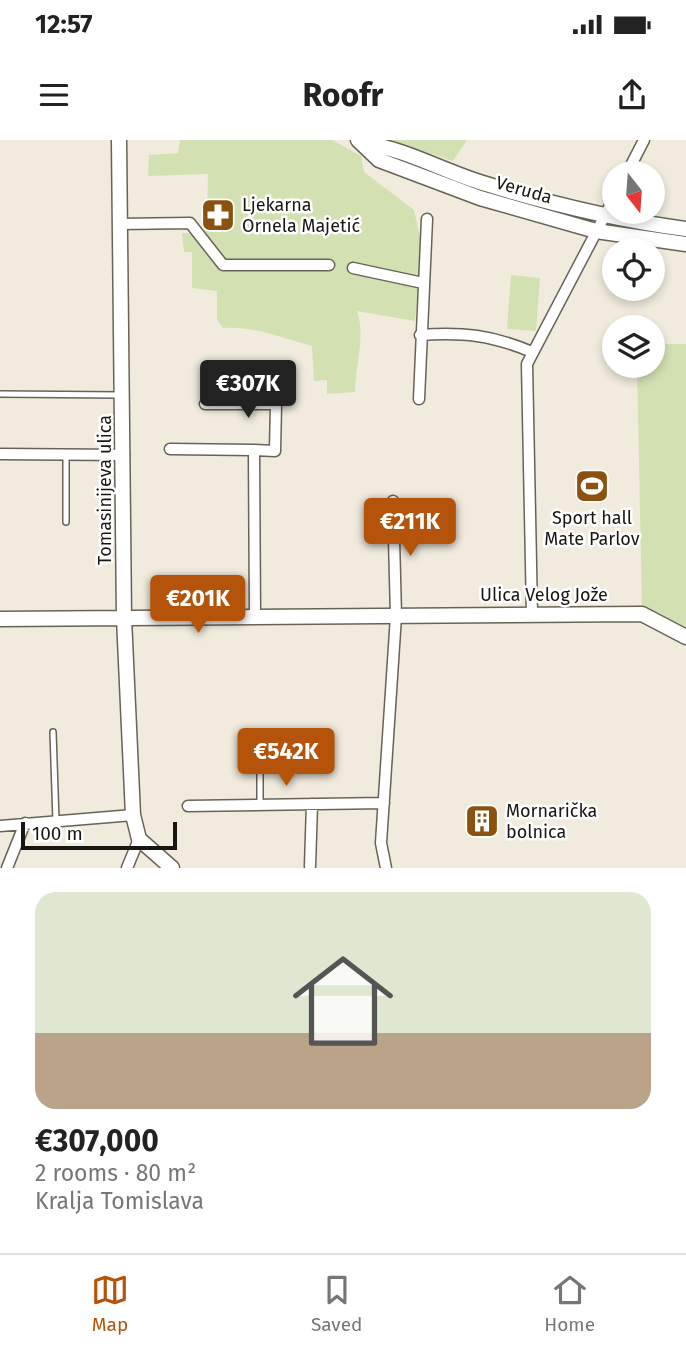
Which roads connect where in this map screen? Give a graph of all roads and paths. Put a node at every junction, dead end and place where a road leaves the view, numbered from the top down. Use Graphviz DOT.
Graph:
graph roads {
  1 [pos="119,140"];
  2 [pos="644,140"];
  3 [pos="361,142"];
  4 [pos="633,161"];
  5 [pos="602,215"];
  6 [pos="427,219"];
  7 [pos="602,221"];
  8 [pos="119,224"];
  9 [pos="655,224"];
  10 [pos="686,229"];
  11 [pos="596,231"];
  12 [pos="686,244"];
  13 [pos="329,265"];
  14 [pos="353,268"];
  15 [pos="423,283"];
  16 [pos="420,335"];
  17 [pos="532,352"];
  18 [pos="0,394"];
  19 [pos="124,395"];
  20 [pos="419,399"];
  21 [pos="205,404"];
  22 [pos="170,449"];
  23 [pos="254,450"];
  24 [pos="0,454"];
  25 [pos="66,454"];
  26 [pos="124,455"];
  27 [pos="393,500"];
  28 [pos="66,522"];
  29 [pos="532,614"];
  30 [pos="396,616"];
  31 [pos="255,617"];
  32 [pos="124,618"];
  33 [pos="0,619"];
  34 [pos="686,637"];
  35 [pos="53,732"];
  36 [pos="283,758"];
  37 [pos="384,803"];
  38 [pos="312,804"];
  39 [pos="260,805"];
  40 [pos="188,806"];
  41 [pos="133,815"];
  42 [pos="56,821"];
  43 [pos="25,823"];
  44 [pos="0,826"];
  45 [pos="139,839"];
  46 [pos="310,866"];
  47 [pos="126,867"];
  48 [pos="7,868"];
  49 [pos="173,868"];
  50 [pos="386,868"];
  1 -- 8 [label="main road, Tomasinijeva ulica"];
  2 -- 4 [label="street"];
  3 -- 5 [label="main road, Veruda"];
  3 -- 11 [label="main road, Veruda"];
  6 -- 15 [label="street"];
  7 -- 11 [label="street"];
  8 -- 13 [label="street"];
  8 -- 19 [label="main road, Tomasinijeva ulica"];
  9 -- 10 [label="main road, Veruda"];
  11 -- 12 [label="main road, Veruda"];
  11 -- 17 [label="street"];
  14 -- 15 [label="street"];
  15 -- 16 [label="street"];
  16 -- 17 [label="street"];
  16 -- 20 [label="street"];
  17 -- 29 [label="street"];
  18 -- 19 [label="lane"];
  19 -- 26 [label="main road, Tomasinijeva ulica"];
  21 -- 23 [label="street"];
  22 -- 23 [label="street"];
  23 -- 31 [label="street"];
  24 -- 25 [label="street"];
  25 -- 26 [label="street"];
  25 -- 28 [label="lane"];
  26 -- 32 [label="main road, Tomasinijeva ulica"];
  27 -- 30 [label="street"];
  29 -- 30 [label="main road, Ulica Velog Jože"];
  29 -- 34 [label="main road, Ulica Velog Jože"];
  30 -- 31 [label="main road, Ulica Velog Jože"];
  30 -- 37 [label="street"];
  31 -- 32 [label="main road, Ulica Velog Jože"];
  32 -- 33 [label="main road, Ulica Velog Jože"];
  32 -- 41 [label="main road, Tomasinijeva ulica"];
  35 -- 42 [label="lane"];
  36 -- 39 [label="lane"];
  37 -- 38 [label="street"];
  37 -- 50 [label="street"];
  38 -- 39 [label="street"];
  38 -- 46 [label="street"];
  39 -- 40 [label="street"];
  41 -- 42 [label="street"];
  41 -- 45 [label="main road, Tomasinijeva ulica"];
  42 -- 43 [label="street"];
  43 -- 44 [label="street"];
  43 -- 48 [label="street"];
  45 -- 47 [label="street"];
  45 -- 49 [label="main road"];
}
